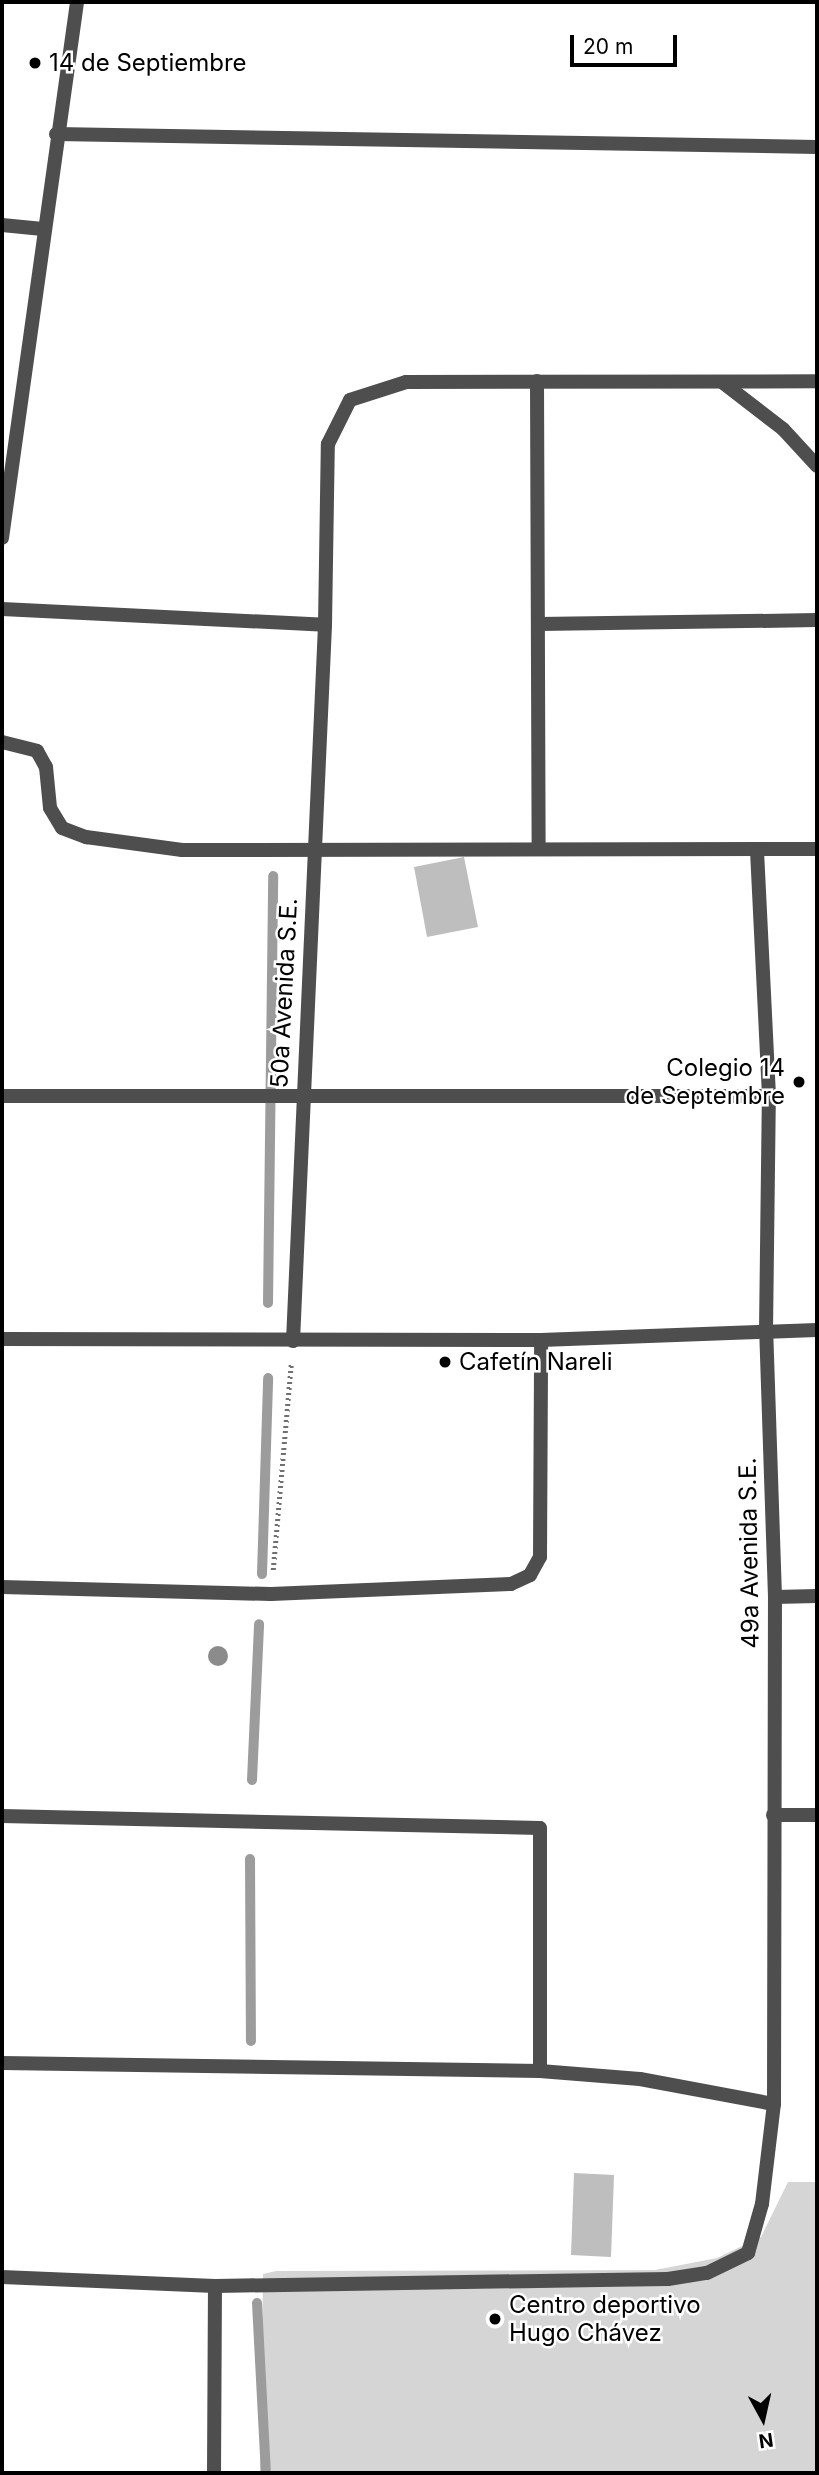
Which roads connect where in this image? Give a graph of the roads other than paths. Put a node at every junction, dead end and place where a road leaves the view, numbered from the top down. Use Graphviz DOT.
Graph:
graph roads {
  1 [pos="77,2"];
  2 [pos="56,134"];
  3 [pos="817,147"];
  4 [pos="2,225"];
  5 [pos="43,229"];
  6 [pos="537,381"];
  7 [pos="722,382"];
  8 [pos="817,382"];
  9 [pos="817,466"];
  10 [pos="2,538"];
  11 [pos="2,609"];
  12 [pos="817,620"];
  13 [pos="540,624"];
  14 [pos="324,625"];
  15 [pos="2,742"];
  16 [pos="314,849"];
  17 [pos="540,849"];
  18 [pos="817,849"];
  19 [pos="757,850"];
  20 [pos="295,1096"];
  21 [pos="769,1096"];
  22 [pos="2,1097"];
  23 [pos="817,1330"];
  24 [pos="766,1331"];
  25 [pos="2,1339"];
  26 [pos="541,1340"];
  27 [pos="293,1341"];
  28 [pos="2,1587"];
  29 [pos="817,1596"];
  30 [pos="775,1597"];
  31 [pos="773,1815"];
  32 [pos="817,1815"];
  33 [pos="2,1816"];
  34 [pos="2,2063"];
  35 [pos="540,2071"];
  36 [pos="774,2104"];
  37 [pos="2,2277"];
  38 [pos="215,2287"];
  39 [pos="214,2473"];
  1 -- 2 [label="street"];
  2 -- 3 [label="street"];
  2 -- 5 [label="street"];
  4 -- 5 [label="street"];
  5 -- 10 [label="street"];
  6 -- 7 [label="street"];
  6 -- 13 [label="street"];
  6 -- 14 [label="street, 50a Avenida S.E."];
  7 -- 8 [label="street"];
  7 -- 9 [label="street"];
  11 -- 14 [label="street"];
  12 -- 13 [label="street"];
  13 -- 17 [label="street"];
  14 -- 16 [label="street, 50a Avenida S.E."];
  15 -- 16 [label="street"];
  16 -- 17 [label="street"];
  16 -- 20 [label="street, 50a Avenida S.E."];
  17 -- 19 [label="street"];
  18 -- 19 [label="street"];
  19 -- 21 [label="street, 49a Avenida S.E."];
  20 -- 21 [label="street"];
  20 -- 22 [label="street"];
  20 -- 27 [label="street, 50a Avenida S.E."];
  21 -- 24 [label="street, 49a Avenida S.E."];
  23 -- 24 [label="street"];
  24 -- 26 [label="street"];
  24 -- 30 [label="street, 49a Avenida S.E."];
  25 -- 27 [label="street"];
  26 -- 27 [label="street"];
  26 -- 28 [label="street"];
  29 -- 30 [label="street"];
  30 -- 31 [label="street, 49a Avenida S.E."];
  31 -- 32 [label="street"];
  31 -- 36 [label="street, 49a Avenida S.E."];
  33 -- 35 [label="street"];
  34 -- 35 [label="street"];
  35 -- 36 [label="street"];
  36 -- 38 [label="street, 49a Avenida S.E."];
  37 -- 38 [label="street"];
  38 -- 39 [label="street"];
}
